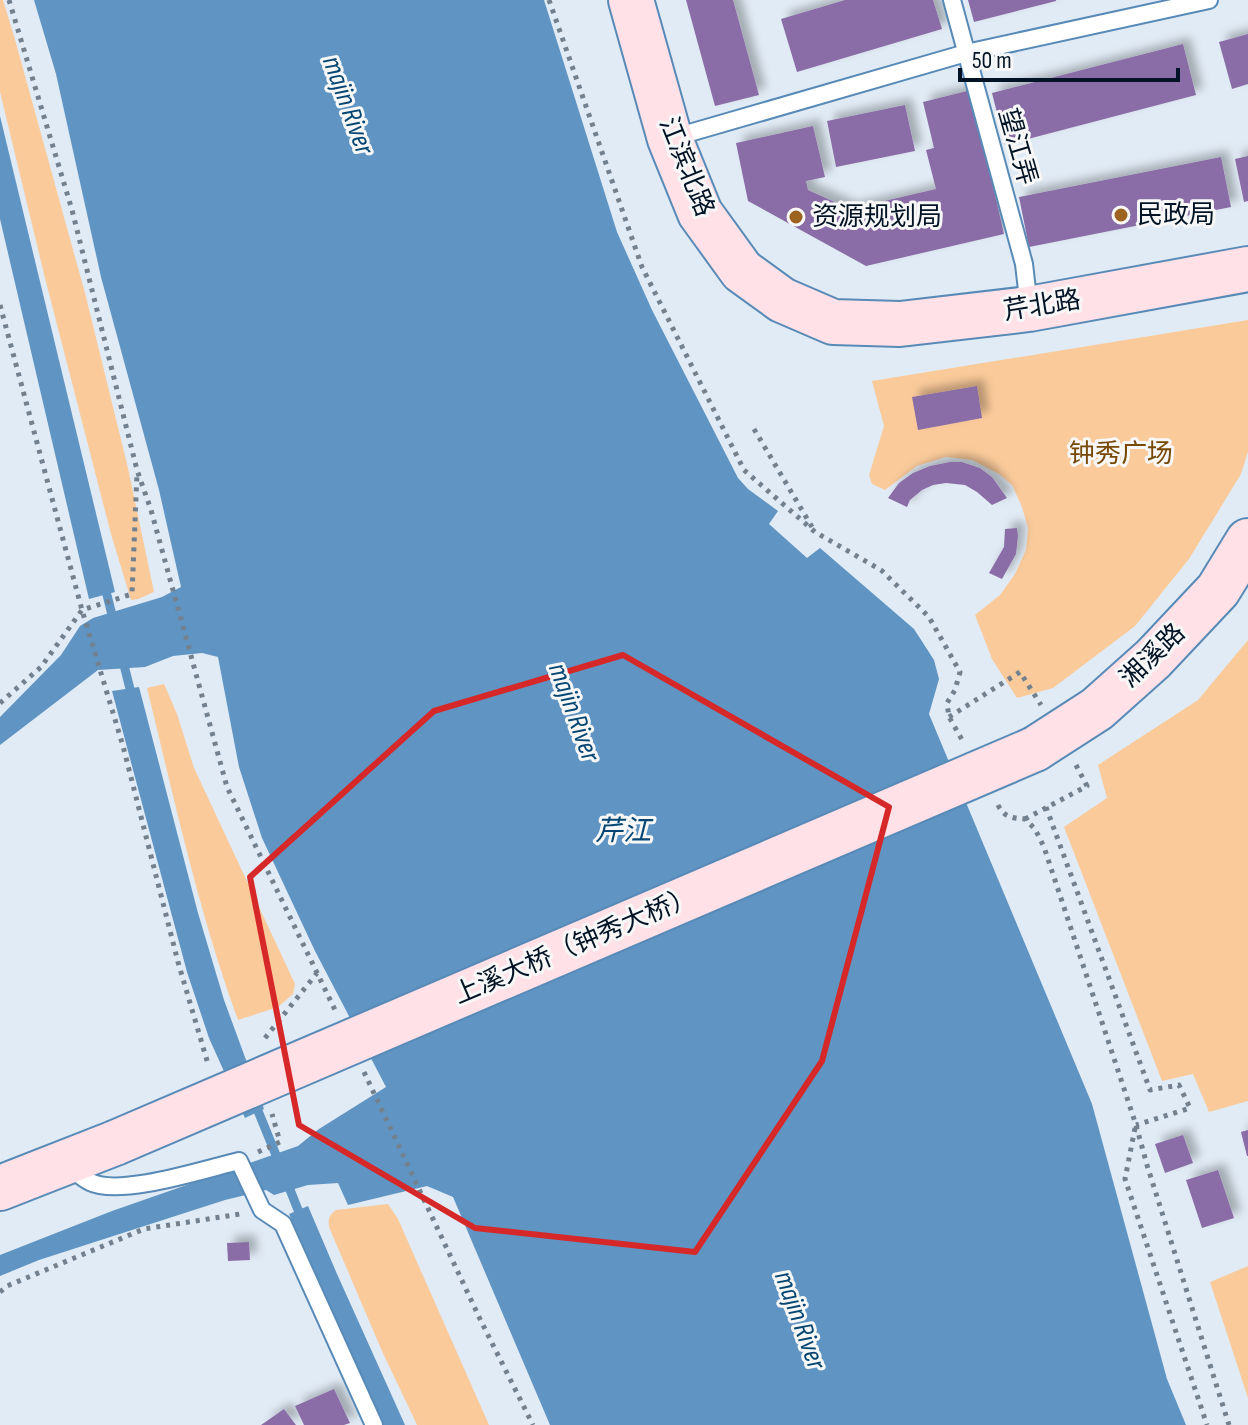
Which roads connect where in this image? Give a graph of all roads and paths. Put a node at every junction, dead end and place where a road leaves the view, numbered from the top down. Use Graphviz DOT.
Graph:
graph roads {
  1 [pos="9,0"];
  2 [pos="549,0"];
  3 [pos="631,0"];
  4 [pos="952,0"];
  5 [pos="1209,0"];
  6 [pos="966,53"];
  7 [pos="670,139"];
  8 [pos="1248,269"];
  9 [pos="0,305"];
  10 [pos="1029,309"];
  11 [pos="833,322"];
  12 [pos="754,429"];
  13 [pos="137,470"];
  14 [pos="815,532"];
  15 [pos="1248,541"];
  16 [pos="82,610"];
  17 [pos="1020,672"];
  18 [pos="0,703"];
  19 [pos="949,717"];
  20 [pos="964,744"];
  21 [pos="1035,749"];
  22 [pos="1087,786"];
  23 [pos="995,800"];
  24 [pos="1046,807"];
  25 [pos="1025,819"];
  26 [pos="337,1016"];
  27 [pos="358,1059"];
  28 [pos="209,1070"];
  29 [pos="1136,1125"];
  30 [pos="65,1163"];
  31 [pos="0,1188"];
  32 [pos="262,1210"];
  33 [pos="0,1292"];
  34 [pos="374,1425"];
  35 [pos="533,1425"];
  36 [pos="1207,1425"];
  37 [pos="1229,1425"];
  1 -- 13 [label="path"];
  2 -- 14 [label="path"];
  3 -- 7 [label="main road, 江滨北路"];
  4 -- 6 [label="lane, 望江弄"];
  5 -- 6 [label="lane"];
  6 -- 7 [label="lane"];
  6 -- 10 [label="lane, 望江弄"];
  7 -- 11 [label="main road, 江滨北路"];
  8 -- 10 [label="main road, 芹北路"];
  9 -- 16 [label="path"];
  10 -- 11 [label="main road, 芹北路"];
  12 -- 14 [label="path"];
  13 -- 16 [label="path"];
  13 -- 26 [label="path"];
  14 -- 19 [label="path"];
  15 -- 21 [label="main road, 湘溪路"];
  16 -- 18 [label="path"];
  16 -- 28 [label="path"];
  17 -- 19 [label="path"];
  19 -- 20 [label="path"];
  21 -- 30 [label="main road, 上溪大桥（钟秀大桥）, bridge"];
  22 -- 24 [label="path"];
  23 -- 25 [label="path"];
  24 -- 25 [label="path"];
  24 -- 29 [label="path"];
  25 -- 29 [label="path"];
  27 -- 35 [label="path"];
  29 -- 36 [label="path"];
  29 -- 37 [label="path"];
  30 -- 31 [label="main road"];
  30 -- 32 [label="lane"];
  32 -- 33 [label="path"];
  32 -- 34 [label="lane"];
}
